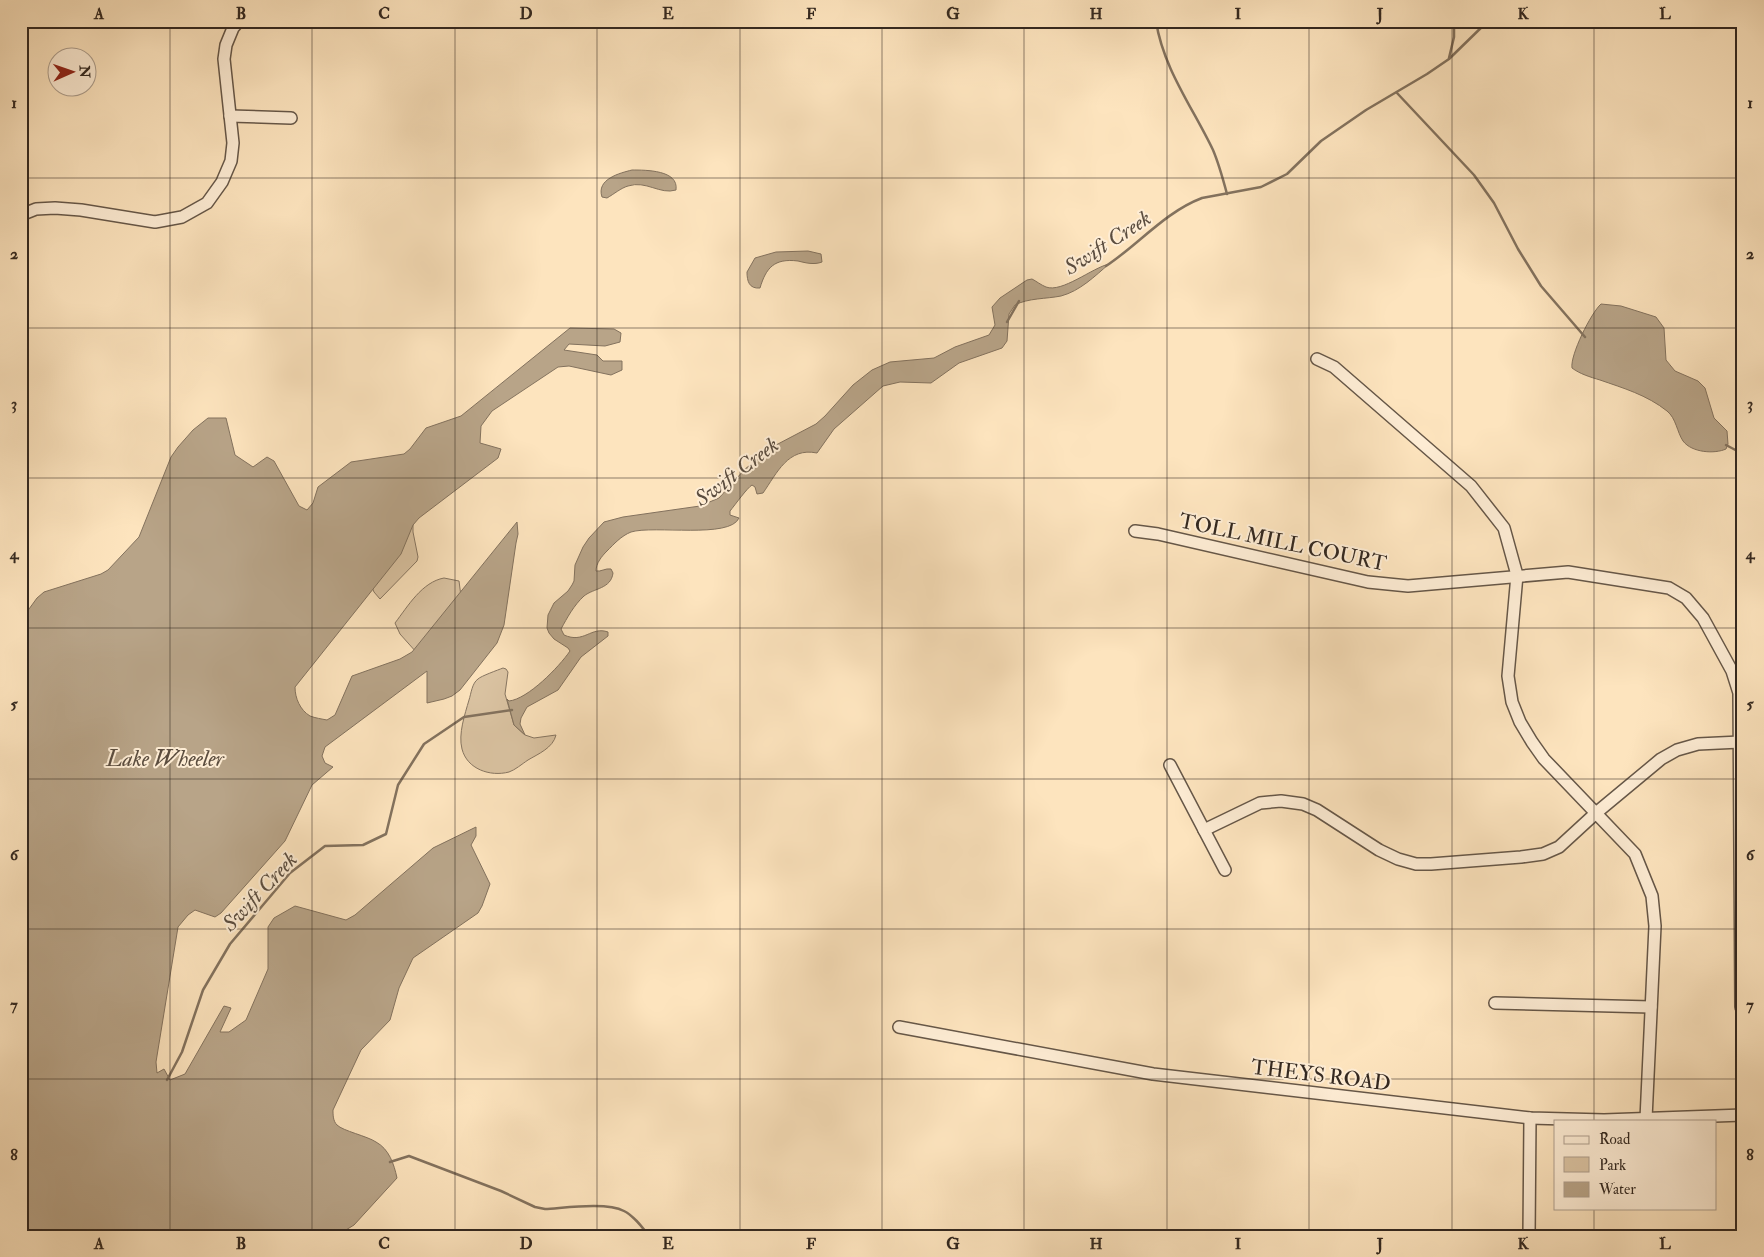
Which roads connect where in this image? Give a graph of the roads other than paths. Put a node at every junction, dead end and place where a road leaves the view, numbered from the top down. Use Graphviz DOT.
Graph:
graph roads {
  1 [pos="239,21"];
  2 [pos="230,116"];
  3 [pos="291,118"];
  4 [pos="21,215"];
  5 [pos="1316,359"];
  6 [pos="1135,530"];
  7 [pos="1517,575"];
  8 [pos="1740,742"];
  9 [pos="1170,765"];
  10 [pos="1596,813"];
  11 [pos="1204,830"];
  12 [pos="1225,870"];
  13 [pos="1495,1003"];
  14 [pos="1651,1007"];
  15 [pos="1741,1007"];
  16 [pos="899,1027"];
  17 [pos="1743,1114"];
  18 [pos="1530,1118"];
  19 [pos="1646,1120"];
  20 [pos="1529,1236"];
  1 -- 2 [label="street"];
  2 -- 3 [label="street"];
  2 -- 4 [label="street"];
  5 -- 7 [label="street"];
  6 -- 7 [label="street, TOLL MILL COURT"];
  7 -- 8 [label="street, TOLL MILL COURT"];
  7 -- 10 [label="street"];
  8 -- 10 [label="street"];
  8 -- 15 [label="street, TOLL MILL COURT"];
  9 -- 11 [label="street"];
  10 -- 11 [label="street"];
  10 -- 14 [label="street"];
  11 -- 12 [label="street"];
  13 -- 14 [label="street"];
  14 -- 19 [label="street"];
  16 -- 18 [label="street, THEYS ROAD"];
  17 -- 19 [label="street, THEYS ROAD"];
  18 -- 19 [label="street, THEYS ROAD"];
  18 -- 20 [label="street"];
}
